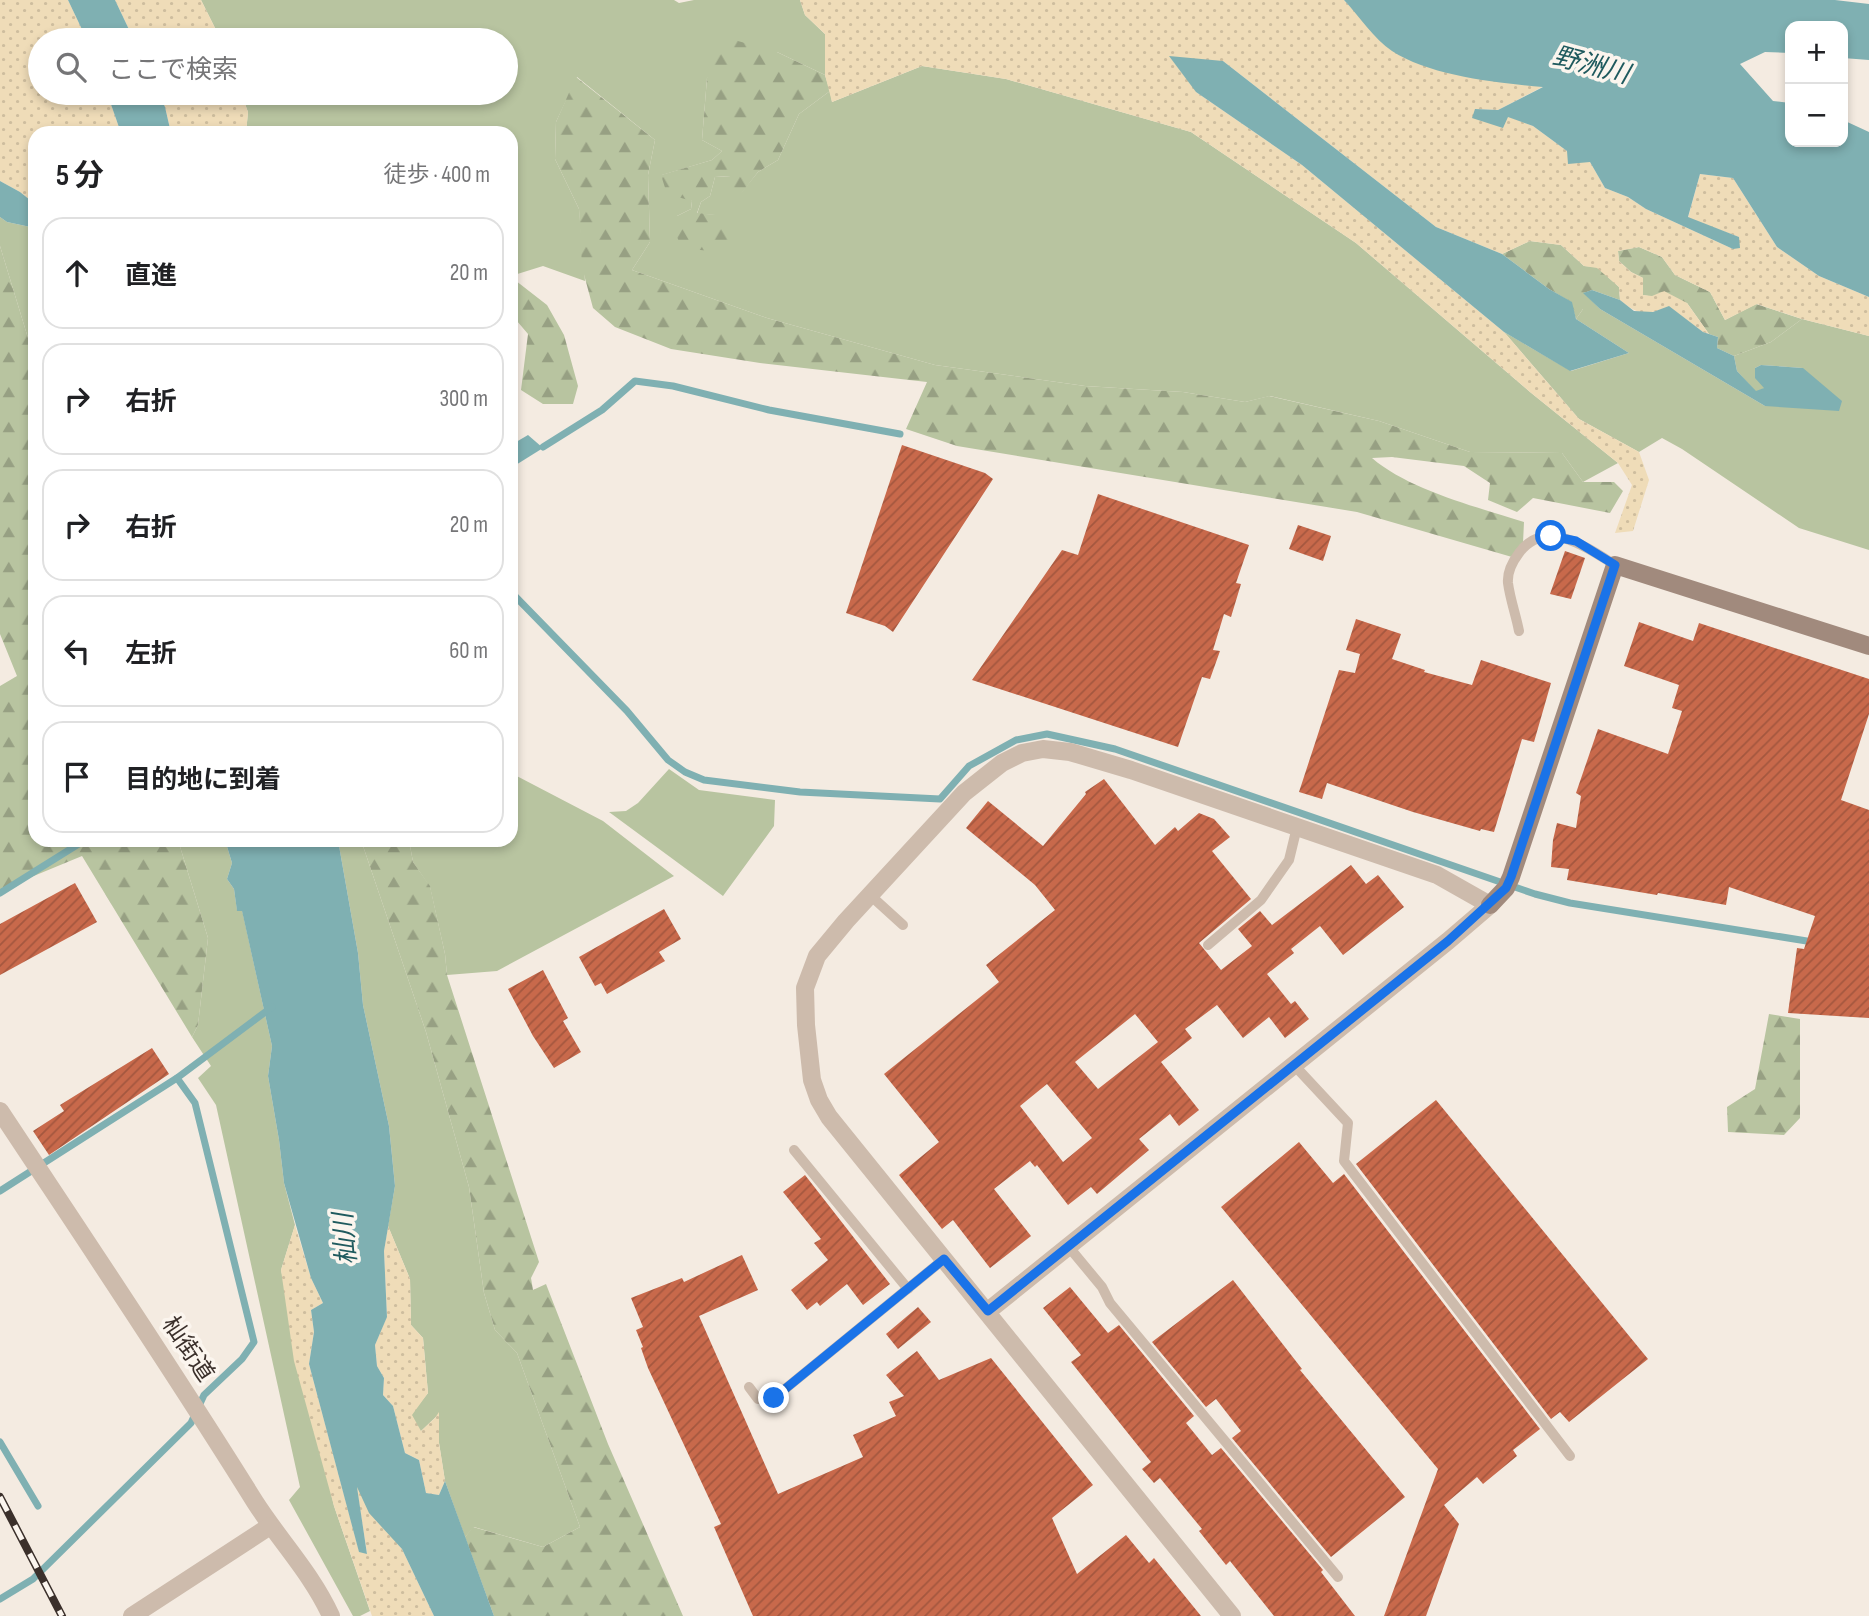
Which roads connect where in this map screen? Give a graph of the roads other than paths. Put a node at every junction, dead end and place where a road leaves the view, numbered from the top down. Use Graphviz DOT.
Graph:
graph roads {
  1 [pos="1615,565"];
  2 [pos="1519,631"];
  3 [pos="1869,646"];
  4 [pos="1297,827"];
  5 [pos="870,895"];
  6 [pos="1490,905"];
  7 [pos="903,925"];
  8 [pos="1208,945"];
  9 [pos="1294,1065"];
  10 [pos="0,1111"];
  11 [pos="794,1150"];
  12 [pos="1068,1246"];
  13 [pos="944,1259"];
  14 [pos="908,1289"];
  15 [pos="988,1311"];
  16 [pos="749,1387"];
  17 [pos="1570,1456"];
  18 [pos="270,1526"];
  19 [pos="1338,1577"];
  20 [pos="132,1616"];
  21 [pos="331,1616"];
  22 [pos="1232,1616"];
  1 -- 2 [label="lane"];
  1 -- 3 [label="street"];
  1 -- 6 [label="street"];
  4 -- 5 [label="street"];
  4 -- 6 [label="street"];
  4 -- 8 [label="lane"];
  5 -- 7 [label="lane"];
  5 -- 13 [label="street"];
  6 -- 9 [label="street"];
  9 -- 12 [label="street"];
  9 -- 17 [label="lane"];
  10 -- 18 [label="street, 杣街道"];
  11 -- 14 [label="lane"];
  12 -- 15 [label="street"];
  12 -- 19 [label="lane"];
  13 -- 14 [label="lane"];
  13 -- 15 [label="street"];
  14 -- 16 [label="lane"];
  15 -- 22 [label="street"];
  18 -- 20 [label="street"];
  18 -- 21 [label="street, 杣街道"];
}
